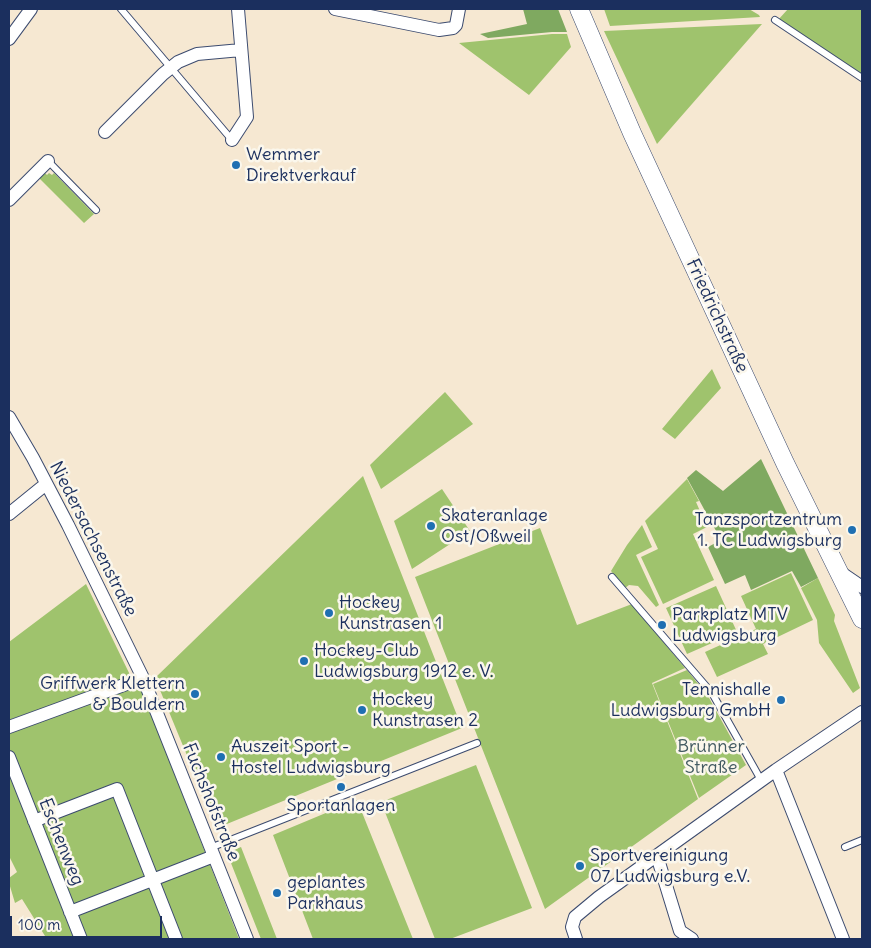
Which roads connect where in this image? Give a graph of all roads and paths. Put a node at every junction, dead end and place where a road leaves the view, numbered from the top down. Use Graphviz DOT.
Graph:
graph roads {
  1 [pos="31,9"];
  2 [pos="121,9"];
  3 [pos="238,9"];
  4 [pos="335,9"];
  5 [pos="460,9"];
  6 [pos="579,9"];
  7 [pos="775,20"];
  8 [pos="9,39"];
  9 [pos="241,50"];
  10 [pos="170,68"];
  11 [pos="862,78"];
  12 [pos="105,132"];
  13 [pos="232,140"];
  14 [pos="48,161"];
  15 [pos="9,200"];
  16 [pos="96,210"];
  17 [pos="9,417"];
  18 [pos="46,484"];
  19 [pos="9,514"];
  20 [pos="840,572"];
  21 [pos="612,577"];
  22 [pos="862,587"];
  23 [pos="862,619"];
  24 [pos="143,678"];
  25 [pos="862,712"];
  26 [pos="9,727"];
  27 [pos="476,743"];
  28 [pos="9,757"];
  29 [pos="776,770"];
  30 [pos="761,780"];
  31 [pos="34,821"];
  32 [pos="862,840"];
  33 [pos="845,847"];
  34 [pos="212,852"];
  35 [pos="657,856"];
  36 [pos="152,880"];
  37 [pos="70,912"];
  38 [pos="81,939"];
  39 [pos="176,939"];
  40 [pos="247,939"];
  41 [pos="576,939"];
  42 [pos="692,939"];
  43 [pos="843,939"];
  1 -- 8 [label="street"];
  2 -- 10 [label="lane"];
  3 -- 9 [label="street"];
  4 -- 5 [label="street"];
  6 -- 20 [label="main road, Friedrichstraße"];
  7 -- 11 [label="lane"];
  9 -- 10 [label="street"];
  9 -- 13 [label="street"];
  10 -- 12 [label="street"];
  10 -- 13 [label="lane"];
  14 -- 15 [label="street"];
  14 -- 16 [label="lane"];
  17 -- 18 [label="street, Niedersachsenstraße"];
  18 -- 19 [label="street"];
  18 -- 24 [label="street, Niedersachsenstraße"];
  20 -- 22 [label="street"];
  20 -- 23 [label="main road, Friedrichstraße"];
  21 -- 30 [label="lane"];
  24 -- 26 [label="street"];
  24 -- 34 [label="street, Fuchshofstraße"];
  25 -- 29 [label="street"];
  27 -- 34 [label="lane"];
  28 -- 31 [label="street, Eschenweg"];
  29 -- 30 [label="street"];
  29 -- 43 [label="street"];
  30 -- 35 [label="street"];
  31 -- 36 [label="street"];
  31 -- 37 [label="street, Eschenweg"];
  32 -- 33 [label="lane"];
  34 -- 36 [label="street"];
  34 -- 40 [label="street, Fuchshofstraße"];
  35 -- 41 [label="street"];
  35 -- 42 [label="street"];
  36 -- 37 [label="street"];
  36 -- 39 [label="street"];
  37 -- 38 [label="street, Eschenweg"];
}
